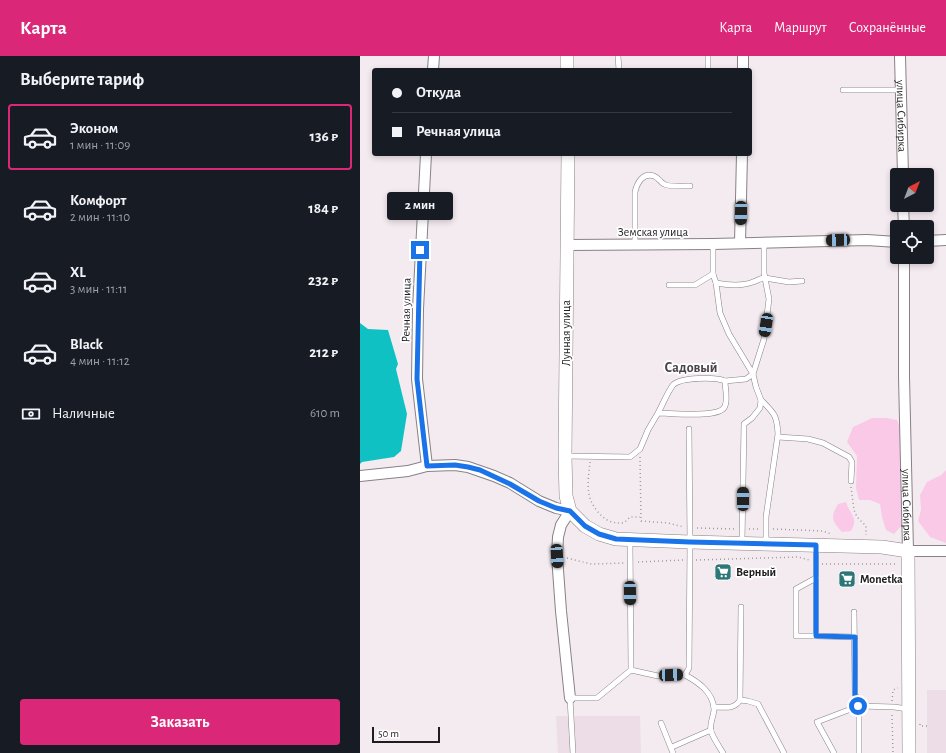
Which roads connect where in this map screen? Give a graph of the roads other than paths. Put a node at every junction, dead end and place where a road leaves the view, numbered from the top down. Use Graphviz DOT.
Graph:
graph roads {
  1 [pos="434,56"];
  2 [pos="567,56"];
  3 [pos="618,56"];
  4 [pos="708,56"];
  5 [pos="743,56"];
  6 [pos="900,56"];
  7 [pos="433,68"];
  8 [pos="567,68"];
  9 [pos="619,68"];
  10 [pos="708,68"];
  11 [pos="743,68"];
  12 [pos="843,90"];
  13 [pos="901,90"];
  14 [pos="426,156"];
  15 [pos="568,156"];
  16 [pos="742,156"];
  17 [pos="903,168"];
  18 [pos="690,186"];
  19 [pos="946,240"];
  20 [pos="934,241"];
  21 [pos="764,242"];
  22 [pos="890,242"];
  23 [pos="740,243"];
  24 [pos="713,244"];
  25 [pos="567,245"];
  26 [pos="635,246"];
  27 [pos="904,264"];
  28 [pos="713,274"];
  29 [pos="765,278"];
  30 [pos="802,281"];
  31 [pos="716,283"];
  32 [pos="668,286"];
  33 [pos="752,374"];
  34 [pos="725,380"];
  35 [pos="761,400"];
  36 [pos="658,413"];
  37 [pos="689,429"];
  38 [pos="778,437"];
  39 [pos="565,456"];
  40 [pos="427,466"];
  41 [pos="360,476"];
  42 [pos="851,481"];
  43 [pos="570,511"];
  44 [pos="630,540"];
  45 [pos="690,542"];
  46 [pos="742,543"];
  47 [pos="766,544"];
  48 [pos="816,545"];
  49 [pos="908,551"];
  50 [pos="946,551"];
  51 [pos="816,578"];
  52 [pos="741,607"];
  53 [pos="854,612"];
  54 [pos="816,636"];
  55 [pos="855,637"];
  56 [pos="631,670"];
  57 [pos="685,675"];
  58 [pos="570,698"];
  59 [pos="740,700"];
  60 [pos="858,706"];
  61 [pos="714,708"];
  62 [pos="909,709"];
  63 [pos="661,723"];
  64 [pos="711,730"];
  65 [pos="672,747"];
  66 [pos="574,753"];
  67 [pos="673,753"];
  68 [pos="723,753"];
  69 [pos="784,753"];
  70 [pos="834,753"];
  71 [pos="859,753"];
  72 [pos="909,753"];
  1 -- 7 [label="street"];
  2 -- 8 [label="street"];
  3 -- 9 [label="lane"];
  4 -- 10 [label="lane"];
  5 -- 11 [label="street"];
  6 -- 13 [label="street, улица Сибирка"];
  12 -- 13 [label="lane"];
  13 -- 17 [label="street, улица Сибирка"];
  14 -- 40 [label="street, Речная улица"];
  15 -- 25 [label="street, Лунная улица"];
  16 -- 23 [label="street"];
  18 -- 26 [label="lane"];
  19 -- 20 [label="street"];
  21 -- 22 [label="street, Земская улица"];
  21 -- 23 [label="street, Земская улица"];
  21 -- 29 [label="lane"];
  23 -- 24 [label="street, Земская улица"];
  24 -- 26 [label="street, Земская улица"];
  24 -- 28 [label="lane"];
  25 -- 26 [label="street, Земская улица"];
  25 -- 39 [label="street, Лунная улица"];
  27 -- 49 [label="street, улица Сибирка"];
  28 -- 31 [label="lane"];
  28 -- 32 [label="lane"];
  29 -- 30 [label="lane"];
  29 -- 31 [label="lane"];
  29 -- 33 [label="lane"];
  31 -- 33 [label="lane"];
  33 -- 34 [label="lane"];
  33 -- 35 [label="lane"];
  34 -- 36 [label="lane"];
  34 -- 36 [label="lane"];
  35 -- 38 [label="lane"];
  35 -- 46 [label="lane"];
  36 -- 39 [label="lane"];
  37 -- 45 [label="lane"];
  38 -- 42 [label="lane"];
  38 -- 47 [label="lane"];
  39 -- 43 [label="street, Лунная улица"];
  40 -- 41 [label="street"];
  40 -- 43 [label="street"];
  43 -- 44 [label="street"];
  43 -- 58 [label="street"];
  44 -- 45 [label="street"];
  44 -- 56 [label="lane"];
  45 -- 46 [label="street"];
  45 -- 57 [label="lane"];
  46 -- 47 [label="street"];
  47 -- 48 [label="street"];
  48 -- 49 [label="street"];
  48 -- 51 [label="lane"];
  49 -- 50 [label="street"];
  49 -- 62 [label="street, улица Сибирка"];
  51 -- 54 [label="lane"];
  51 -- 54 [label="lane"];
  52 -- 59 [label="lane"];
  53 -- 55 [label="lane"];
  54 -- 55 [label="lane"];
  55 -- 60 [label="lane"];
  56 -- 57 [label="lane"];
  56 -- 58 [label="lane"];
  57 -- 61 [label="lane"];
  58 -- 66 [label="lane"];
  59 -- 61 [label="lane"];
  59 -- 69 [label="lane"];
  60 -- 62 [label="lane"];
  60 -- 70 [label="lane"];
  60 -- 71 [label="lane"];
  61 -- 64 [label="lane"];
  62 -- 72 [label="street, улица Сибирка"];
  63 -- 65 [label="lane"];
  64 -- 65 [label="lane"];
  64 -- 68 [label="lane"];
  65 -- 67 [label="lane"];
}
